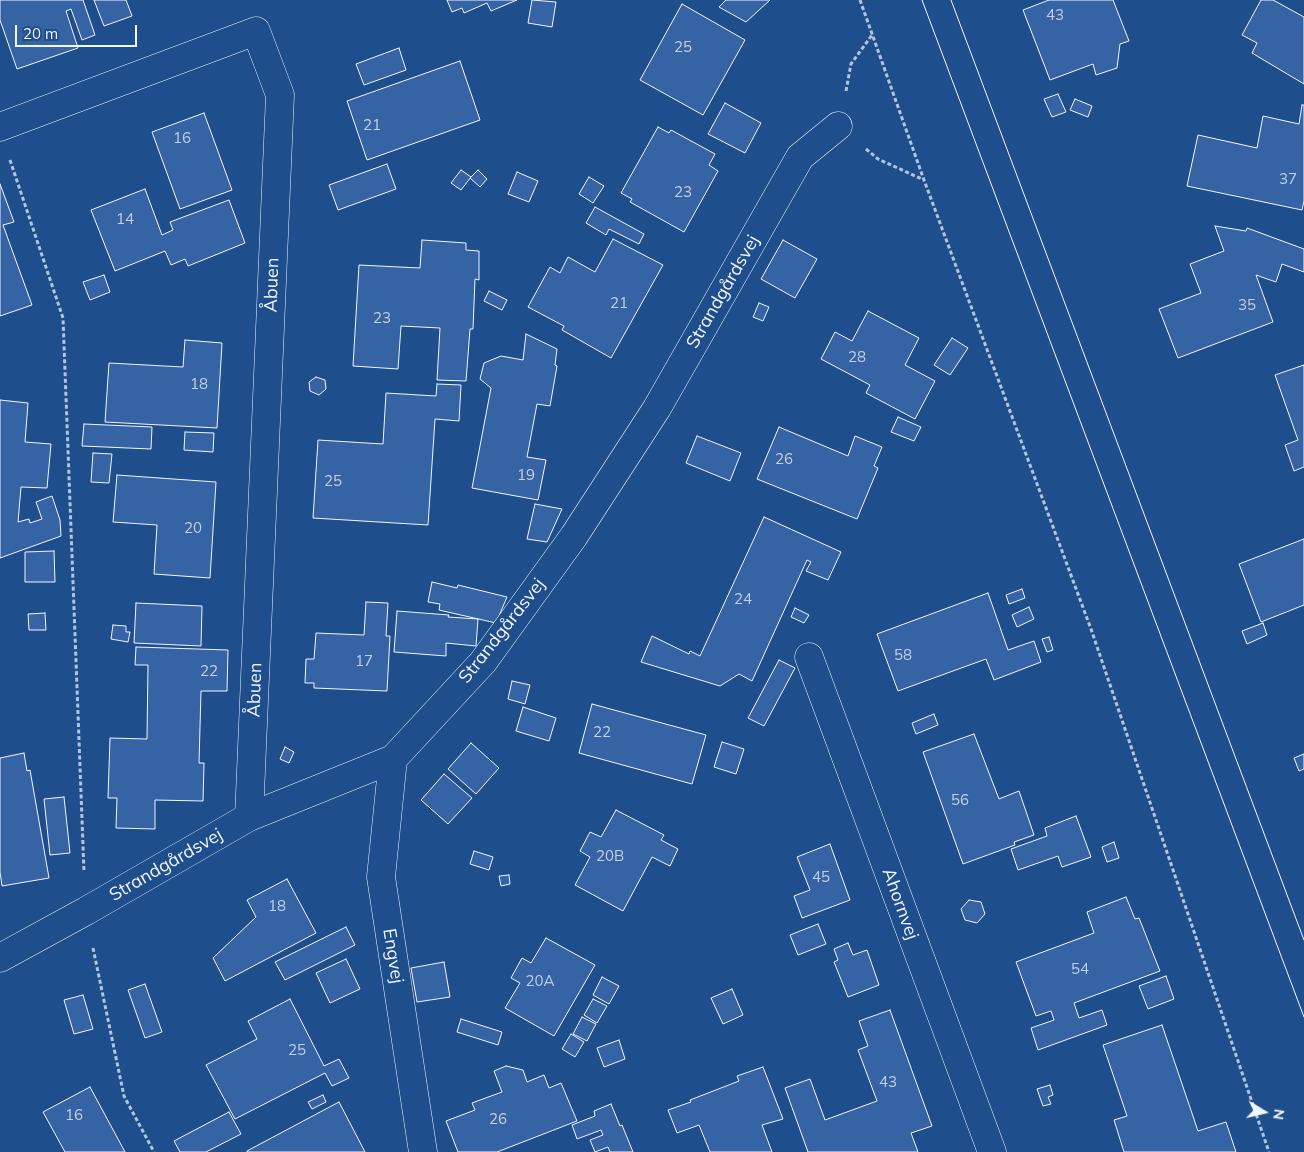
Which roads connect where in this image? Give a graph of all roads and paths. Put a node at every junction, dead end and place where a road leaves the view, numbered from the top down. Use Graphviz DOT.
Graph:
graph roads {
  1 [pos="860,0"];
  2 [pos="872,34"];
  3 [pos="838,126"];
  4 [pos="0,127"];
  5 [pos="9,159"];
  6 [pos="924,180"];
  7 [pos="809,657"];
  8 [pos="393,759"];
  9 [pos="249,817"];
  10 [pos="86,911"];
  11 [pos="0,958"];
  12 [pos="154,1152"];
  13 [pos="423,1152"];
  14 [pos="992,1152"];
  15 [pos="1269,1152"];
  1 -- 2 [label="path"];
  2 -- 3 [label="path"];
  2 -- 6 [label="path"];
  3 -- 6 [label="path"];
  3 -- 8 [label="street, Strandgårdsvej"];
  4 -- 9 [label="street, Åbuen"];
  5 -- 10 [label="path"];
  6 -- 15 [label="path"];
  7 -- 14 [label="street, Ahornvej"];
  8 -- 9 [label="street, Strandgårdsvej"];
  8 -- 13 [label="street, Engvej"];
  9 -- 10 [label="street, Strandgårdsvej"];
  10 -- 11 [label="street, Strandgårdsvej"];
  10 -- 12 [label="path"];
}
